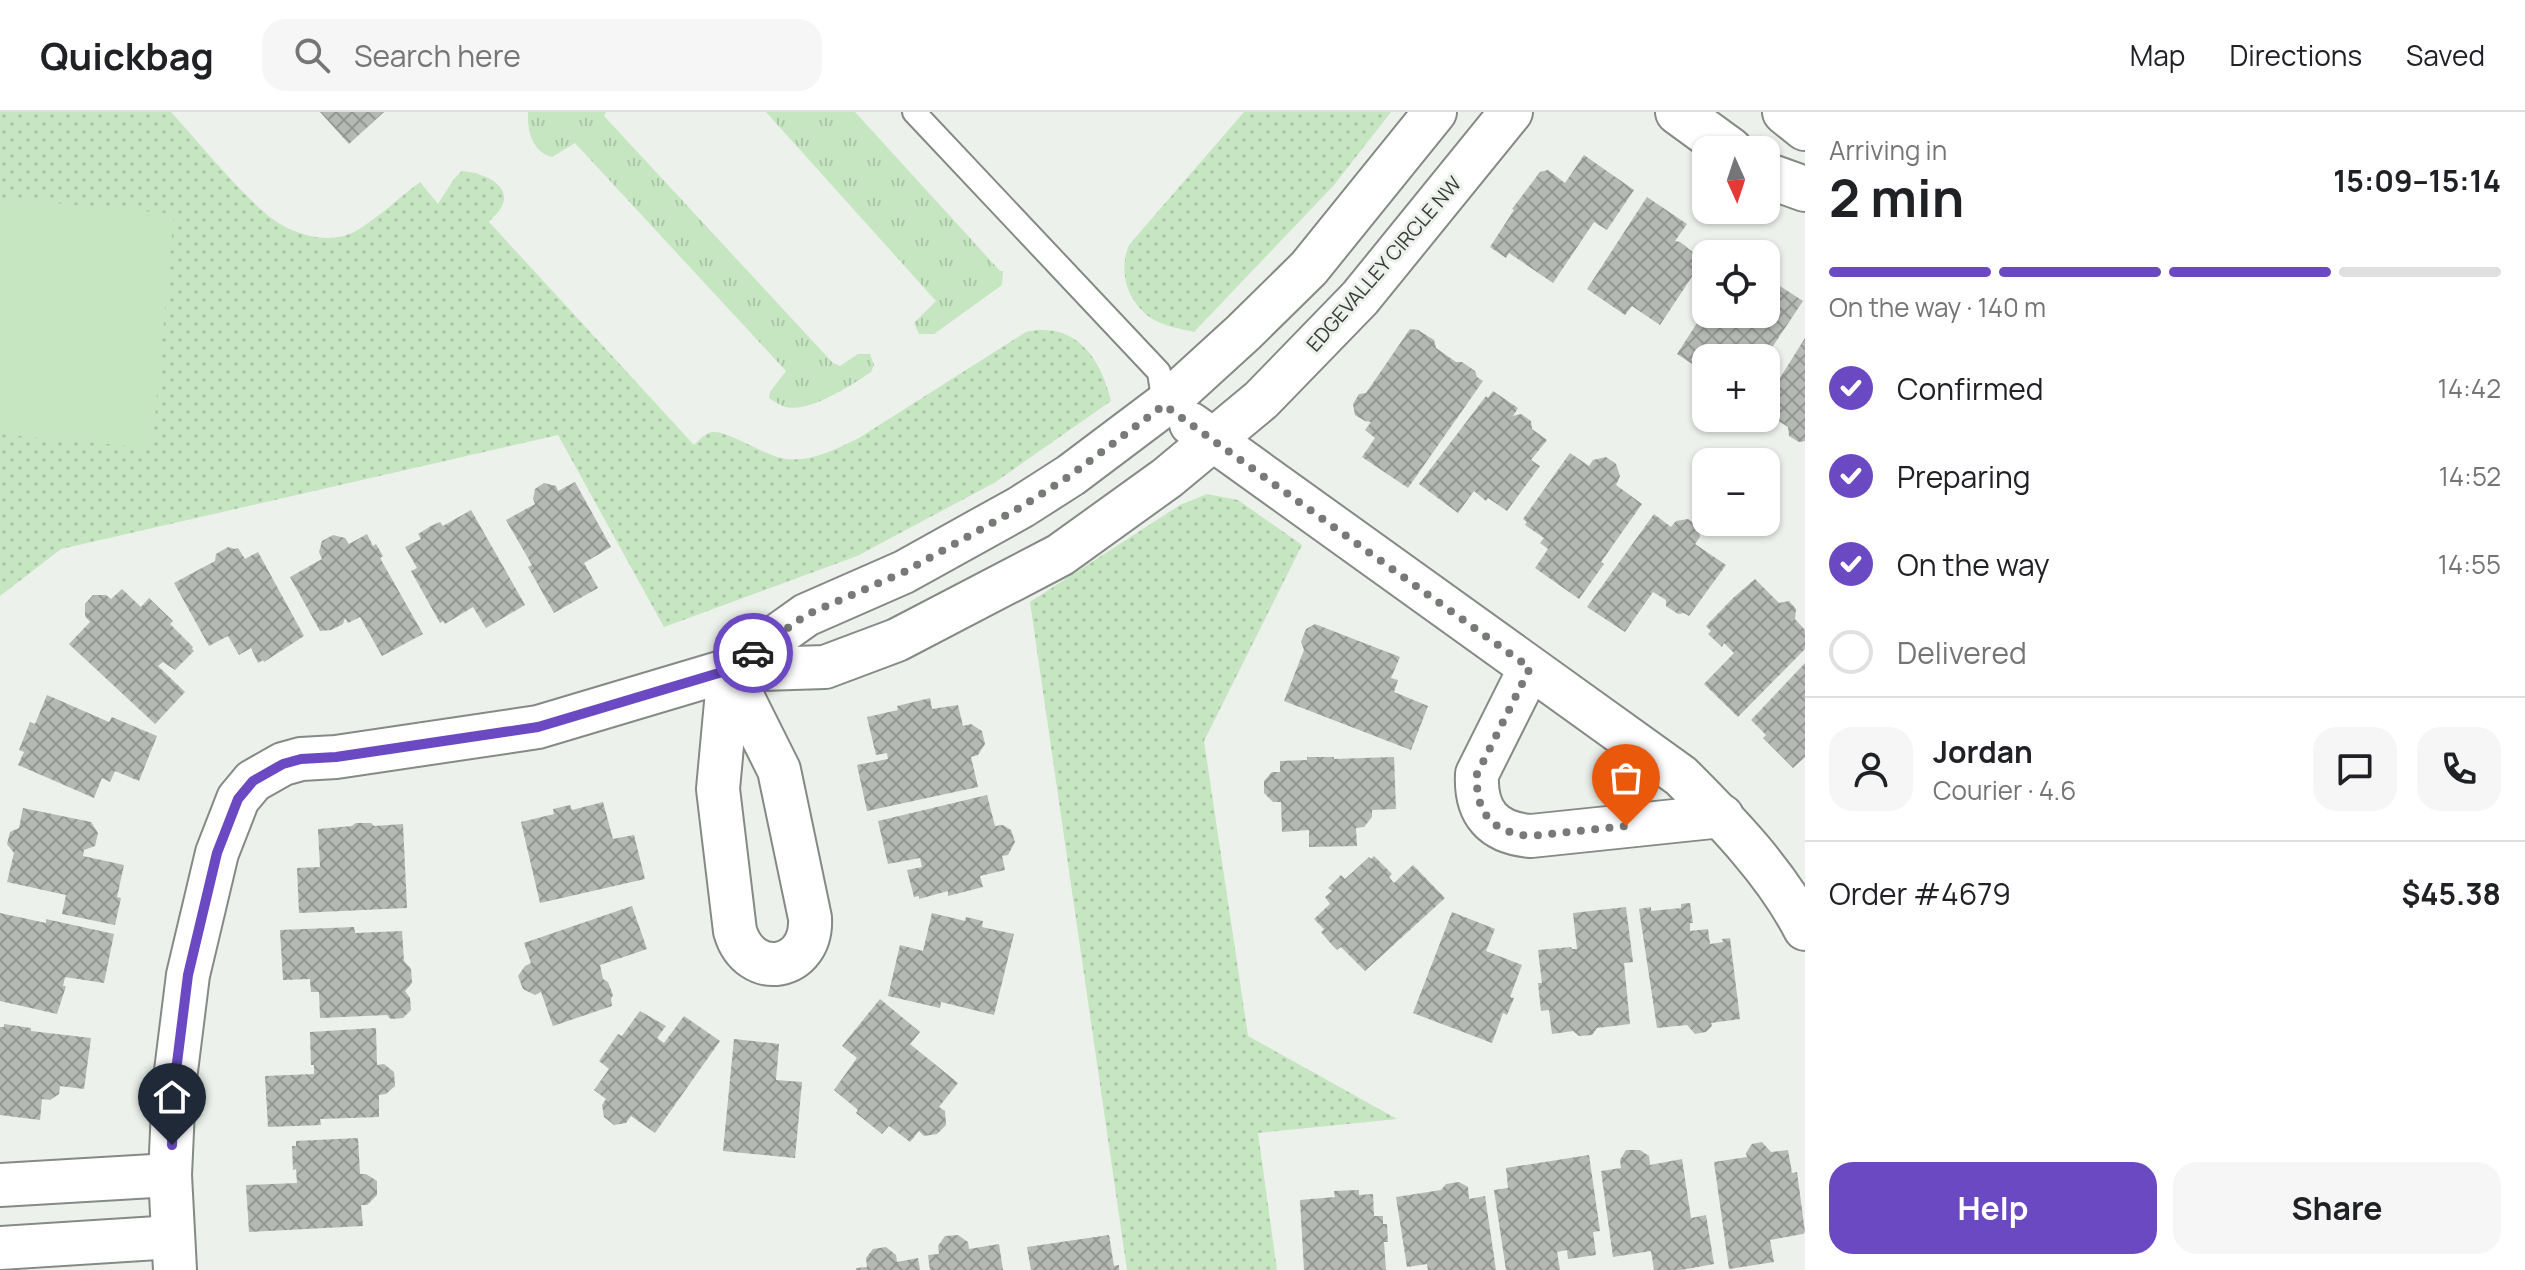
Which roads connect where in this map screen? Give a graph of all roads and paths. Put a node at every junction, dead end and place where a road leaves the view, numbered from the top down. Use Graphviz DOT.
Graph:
graph roads {
  1 [pos="914,112"];
  2 [pos="1435,112"];
  3 [pos="1511,112"];
  4 [pos="1678,112"];
  5 [pos="1785,112"];
  6 [pos="1805,128"];
  7 [pos="1711,136"];
  8 [pos="1780,180"];
  9 [pos="1805,189"];
  10 [pos="1164,405"];
  11 [pos="1213,440"];
  12 [pos="1530,668"];
  13 [pos="729,670"];
  14 [pos="1722,816"];
  15 [pos="1805,929"];
  16 [pos="170,1175"];
  17 [pos="0,1185"];
  18 [pos="0,1248"];
  19 [pos="174,1254"];
  1 -- 10 [label="lane"];
  2 -- 10 [label="street, EDGEVALLEY CIRCLE NW"];
  3 -- 11 [label="street, EDGEVALLEY CIRCLE NW"];
  4 -- 7 [label="street"];
  5 -- 6 [label="street"];
  8 -- 9 [label="street"];
  10 -- 11 [label="street"];
  10 -- 13 [label="street, EDGEVALLEY CIRCLE NW"];
  11 -- 12 [label="street"];
  11 -- 13 [label="street, EDGEVALLEY CIRCLE NW"];
  12 -- 14 [label="street"];
  12 -- 14 [label="street"];
  13 -- 13 [label="street"];
  13 -- 16 [label="street, EDGEVALLEY CIRCLE NW"];
  14 -- 15 [label="street"];
  16 -- 17 [label="street"];
  16 -- 19 [label="street, EDGEVALLEY CIRCLE NW"];
  18 -- 19 [label="street"];
}
